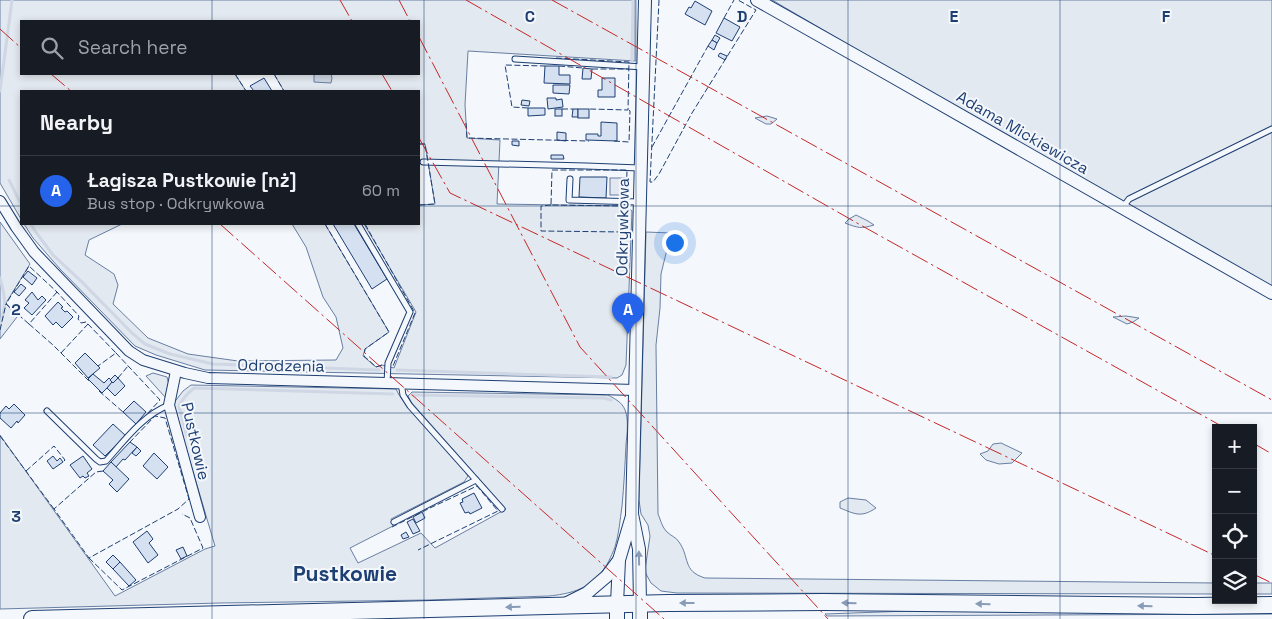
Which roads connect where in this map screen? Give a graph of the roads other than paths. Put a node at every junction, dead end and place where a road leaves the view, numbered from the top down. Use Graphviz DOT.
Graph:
graph roads {
  1 [pos="645,0"];
  2 [pos="757,0"];
  3 [pos="515,59"];
  4 [pos="644,67"];
  5 [pos="1272,129"];
  6 [pos="423,162"];
  7 [pos="641,168"];
  8 [pos="570,179"];
  9 [pos="0,201"];
  10 [pos="640,202"];
  11 [pos="1123,208"];
  12 [pos="359,225"];
  13 [pos="1272,293"];
  14 [pos="176,371"];
  15 [pos="387,382"];
  16 [pos="402,383"];
  17 [pos="635,390"];
  18 [pos="169,405"];
  19 [pos="47,411"];
  20 [pos="476,480"];
  21 [pos="502,510"];
  22 [pos="632,514"];
  23 [pos="200,517"];
  24 [pos="394,522"];
  25 [pos="619,560"];
  26 [pos="562,605"];
  27 [pos="1272,605"];
  28 [pos="617,611"];
  29 [pos="640,611"];
  30 [pos="32,619"];
  1 -- 4 [label="street, Odkrywkowa"];
  2 -- 11 [label="street, Adama Mickiewicza"];
  3 -- 4 [label="lane"];
  4 -- 7 [label="street, Odkrywkowa"];
  5 -- 11 [label="lane"];
  6 -- 7 [label="lane"];
  7 -- 10 [label="street, Odkrywkowa"];
  8 -- 10 [label="lane"];
  9 -- 14 [label="street, Odrodzenia"];
  10 -- 17 [label="street, Odkrywkowa"];
  11 -- 13 [label="street, Adama Mickiewicza"];
  12 -- 15 [label="lane"];
  14 -- 15 [label="street, Odrodzenia"];
  14 -- 18 [label="street, Pustkowie"];
  15 -- 16 [label="street, Odrodzenia"];
  16 -- 17 [label="street, Odrodzenia"];
  16 -- 20 [label="lane"];
  17 -- 22 [label="street, Odkrywkowa"];
  18 -- 19 [label="lane"];
  18 -- 23 [label="street, Pustkowie"];
  20 -- 21 [label="lane"];
  20 -- 24 [label="lane"];
  22 -- 25 [label="street, Odkrywkowa"];
  29 -- 22 [label="street, Odkrywkowa, one-way"];
  25 -- 26 [label="street, Odkrywkowa"];
  25 -- 28 [label="street, Odkrywkowa"];
  26 -- 28 [label="main road"];
  26 -- 30 [label="main road, one-way"];
  27 -- 29 [label="main road, one-way"];
  28 -- 29 [label="main road"];
}
